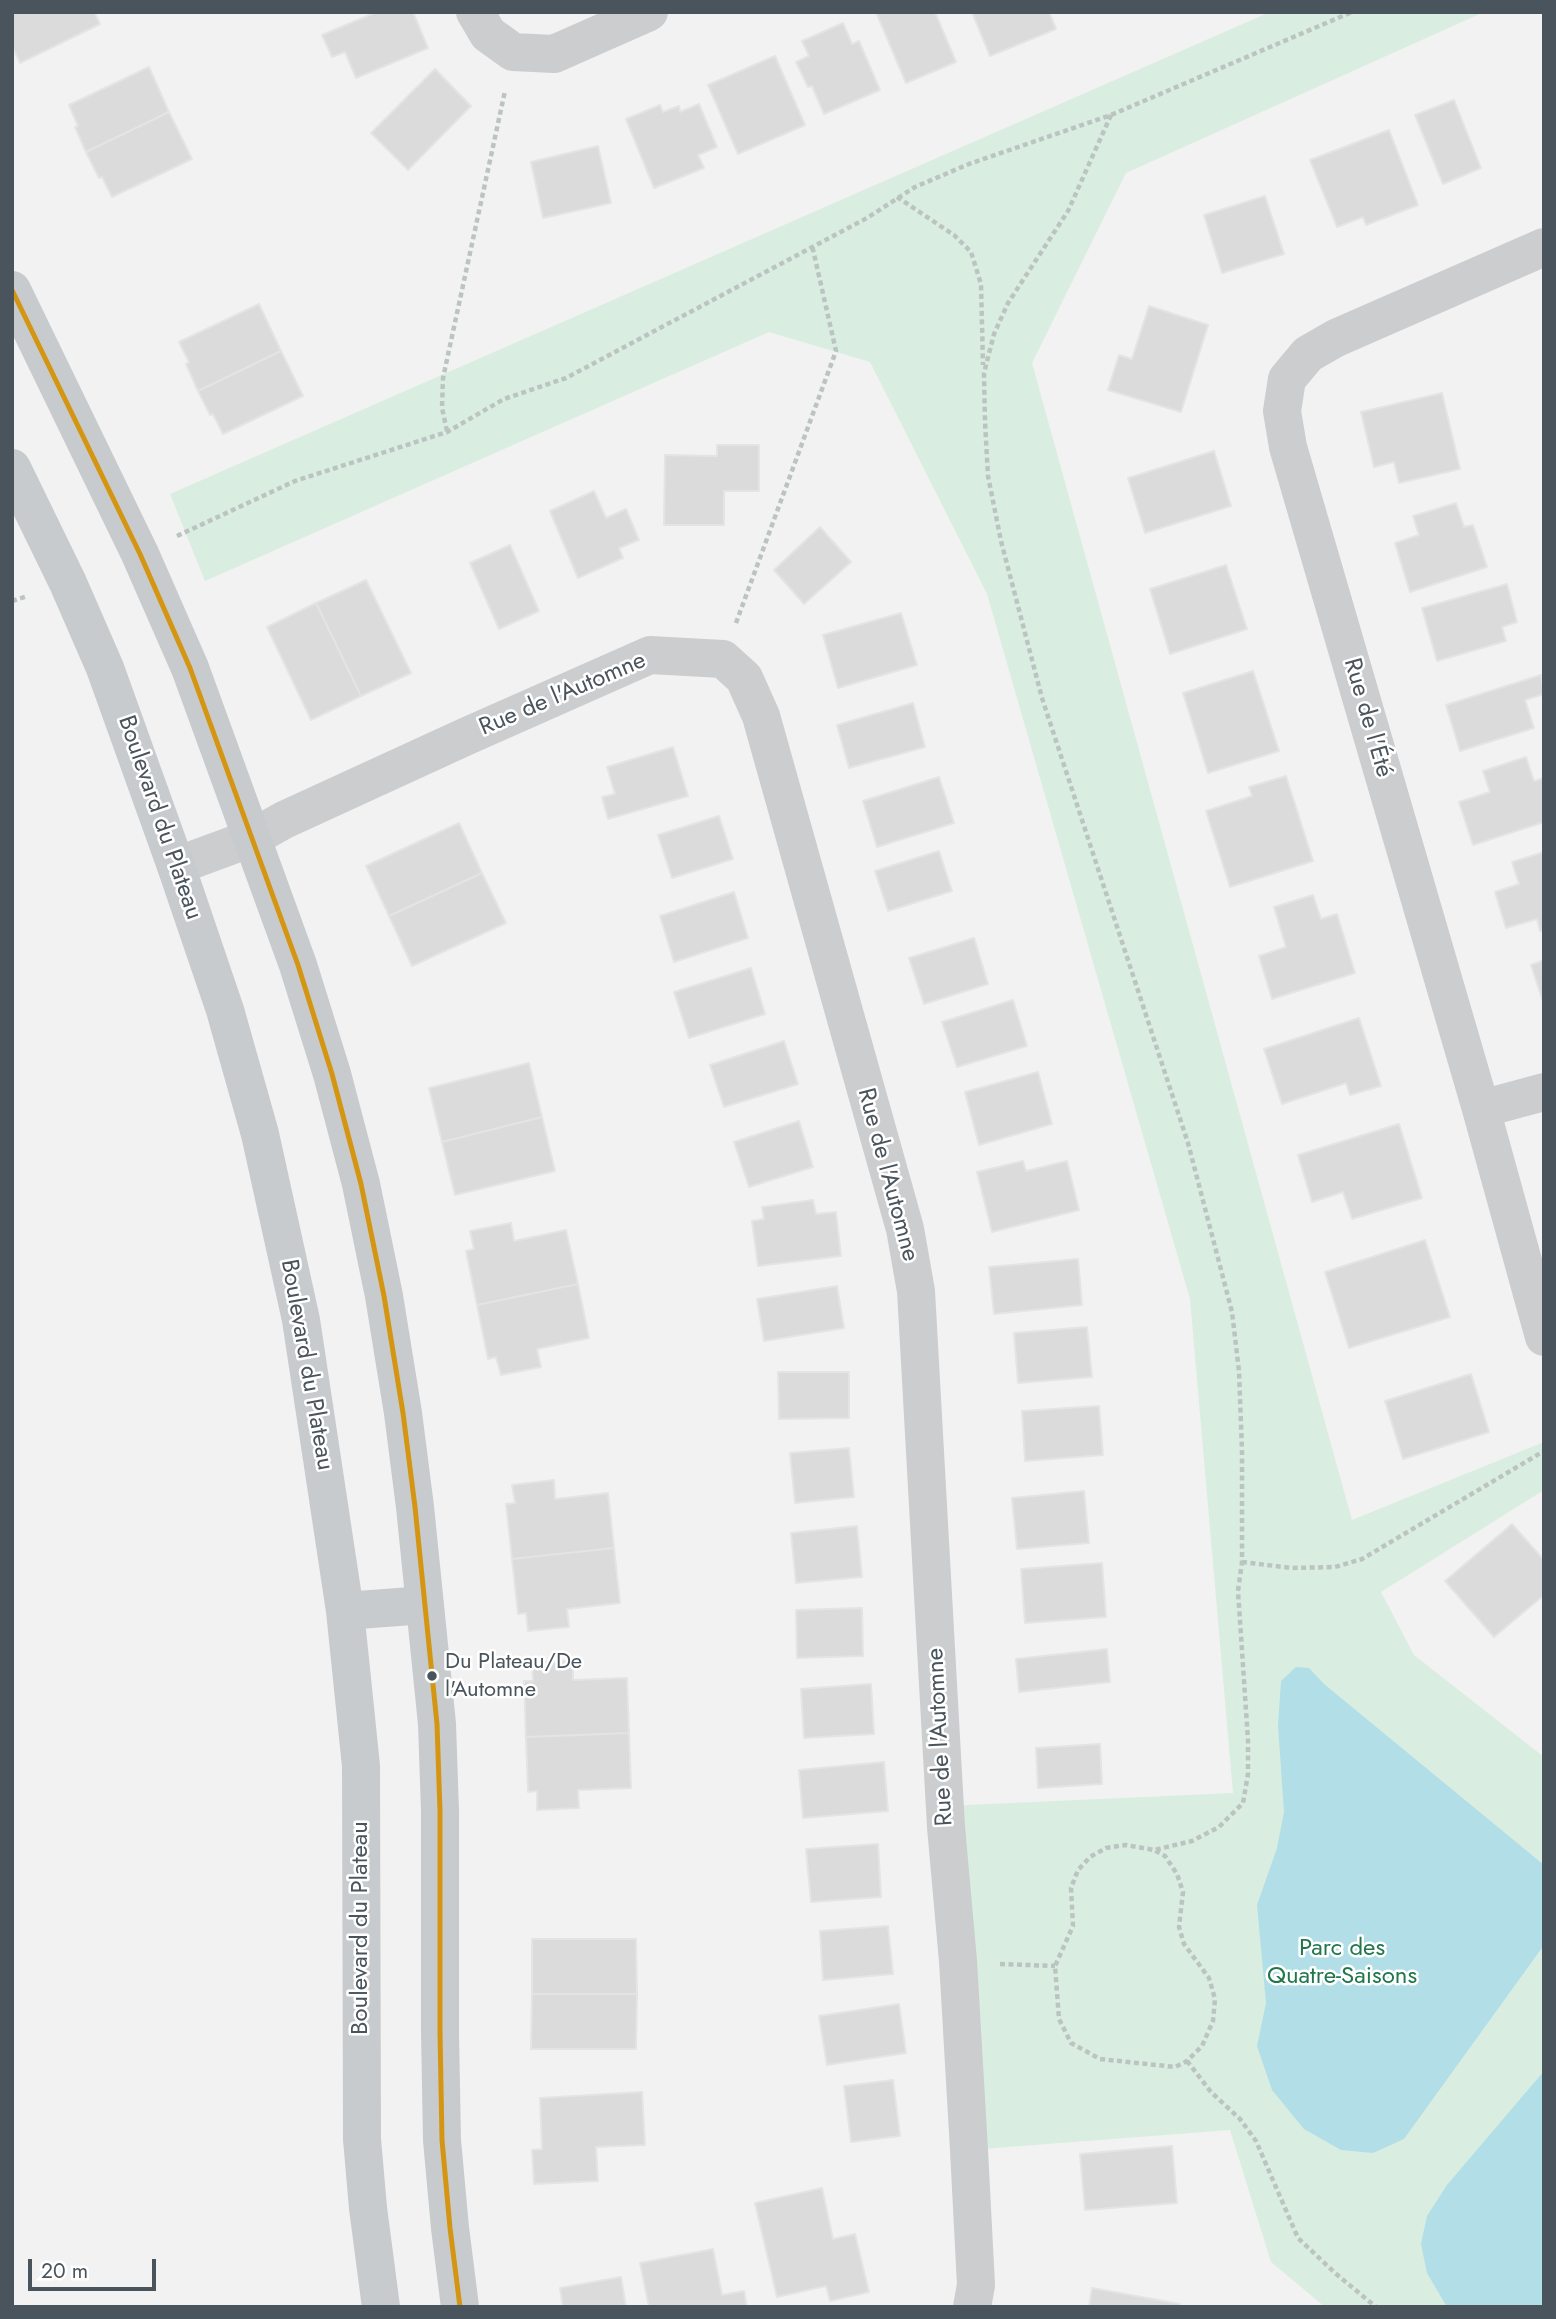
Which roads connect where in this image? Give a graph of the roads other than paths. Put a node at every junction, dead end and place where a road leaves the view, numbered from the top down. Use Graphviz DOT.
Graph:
graph roads {
  1 [pos="475,12"];
  2 [pos="649,12"];
  3 [pos="1544,247"];
  4 [pos="12,290"];
  5 [pos="12,468"];
  6 [pos="252,838"];
  7 [pos="176,866"];
  8 [pos="1544,1092"];
  9 [pos="1481,1109"];
  10 [pos="1544,1336"];
  11 [pos="425,1605"];
  12 [pos="345,1611"];
  13 [pos="381,2307"];
  14 [pos="460,2307"];
  15 [pos="972,2307"];
  1 -- 2 [label="street"];
  3 -- 9 [label="street, Rue de l'Été"];
  4 -- 6 [label="main road"];
  5 -- 7 [label="main road, Boulevard du Plateau"];
  6 -- 7 [label="street, Rue de l'Automne"];
  6 -- 11 [label="main road"];
  6 -- 15 [label="street, Rue de l'Automne"];
  7 -- 12 [label="main road, Boulevard du Plateau"];
  8 -- 9 [label="street"];
  9 -- 10 [label="street, Rue de l'Été"];
  11 -- 12 [label="main road"];
  11 -- 14 [label="main road"];
  12 -- 13 [label="main road, Boulevard du Plateau"];
}
